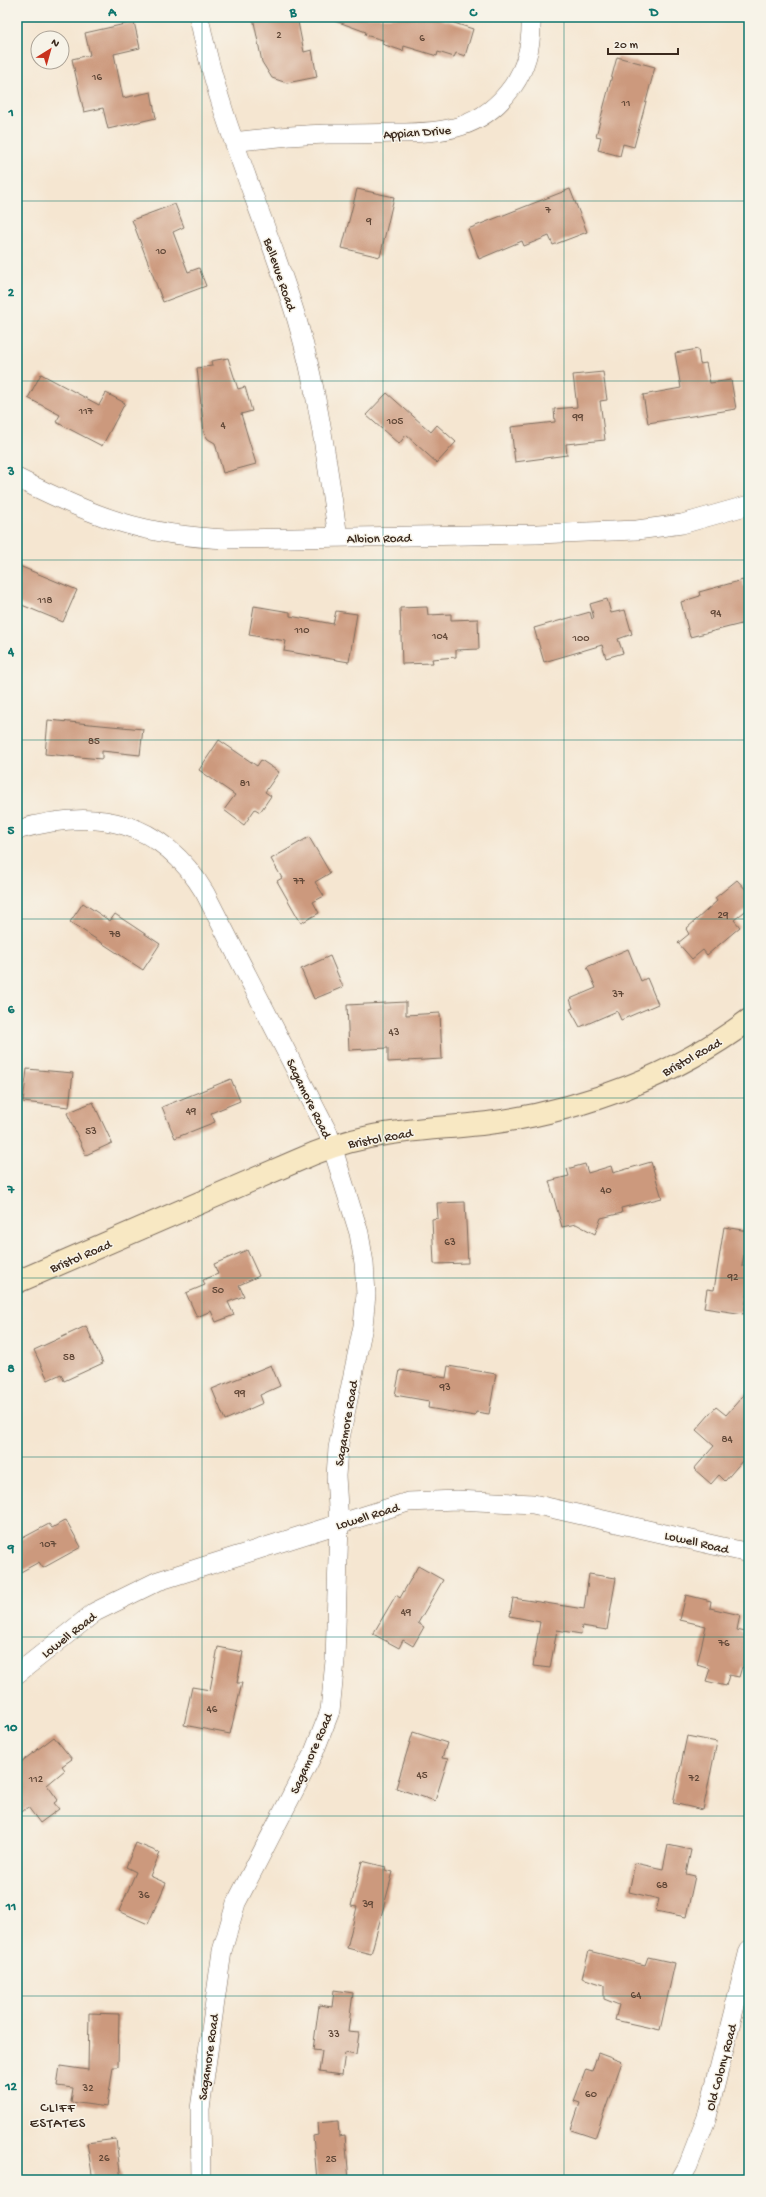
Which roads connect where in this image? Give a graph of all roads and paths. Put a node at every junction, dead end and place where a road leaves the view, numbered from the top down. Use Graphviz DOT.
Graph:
graph roads {
  1 [pos="199,17"];
  2 [pos="531,17"];
  3 [pos="234,142"];
  4 [pos="17,478"];
  5 [pos="749,505"];
  6 [pos="338,537"];
  7 [pos="17,830"];
  8 [pos="749,1020"];
  9 [pos="333,1147"];
  10 [pos="17,1282"];
  11 [pos="339,1523"];
  12 [pos="749,1552"];
  13 [pos="17,1674"];
  14 [pos="749,1950"];
  15 [pos="201,2180"];
  16 [pos="680,2180"];
  1 -- 3 [label="street, Bellevue Road"];
  2 -- 3 [label="street, Appian Drive"];
  3 -- 6 [label="street, Bellevue Road"];
  4 -- 6 [label="street, Albion Road"];
  5 -- 6 [label="street, Albion Road"];
  7 -- 9 [label="street, Sagamore Road"];
  8 -- 9 [label="street, Bristol Road"];
  9 -- 10 [label="street, Bristol Road"];
  9 -- 11 [label="street, Sagamore Road"];
  11 -- 12 [label="street, Lowell Road"];
  11 -- 13 [label="street, Lowell Road"];
  11 -- 15 [label="street, Sagamore Road"];
  14 -- 16 [label="street, Old Colony Road"];
}
